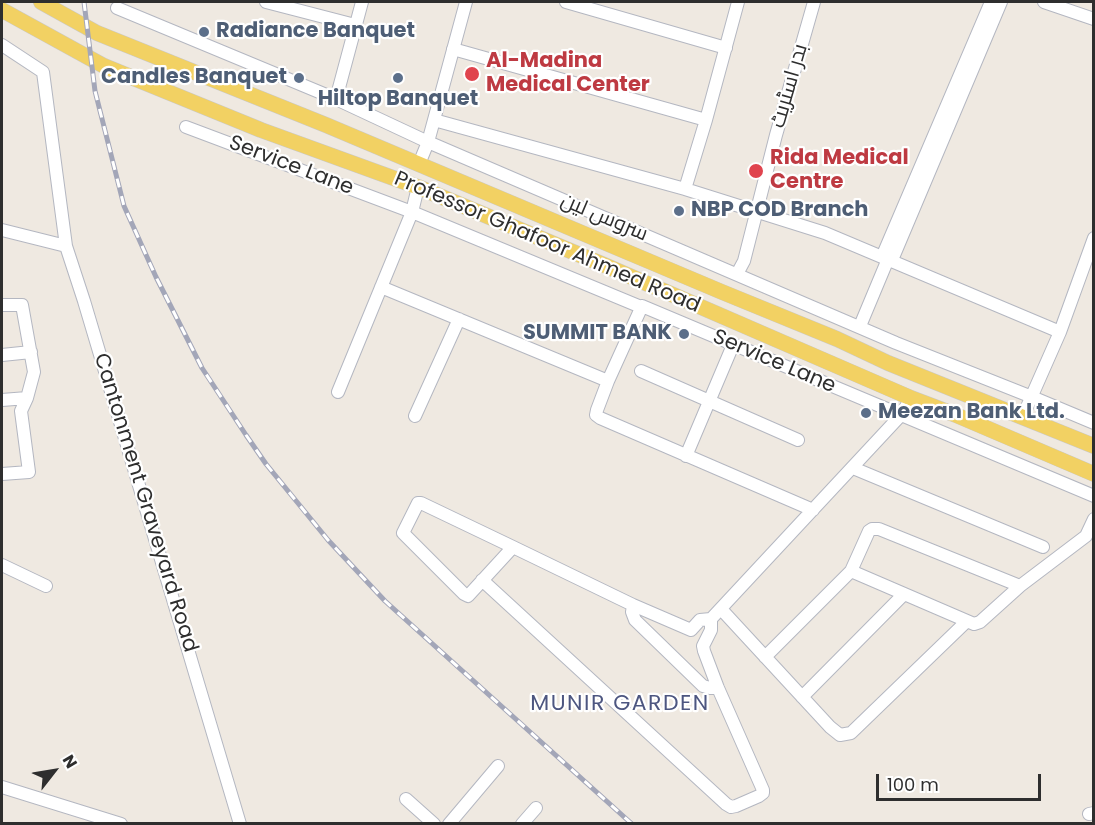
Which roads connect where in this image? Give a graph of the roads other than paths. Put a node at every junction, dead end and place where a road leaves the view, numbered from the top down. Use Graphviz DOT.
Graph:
graph roads {
  1 [pos="41,2"];
  2 [pos="266,2"];
  3 [pos="362,2"];
  4 [pos="466,2"];
  5 [pos="566,2"];
  6 [pos="738,2"];
  7 [pos="814,2"];
  8 [pos="991,2"];
  9 [pos="1001,2"];
  10 [pos="1044,2"];
  11 [pos="117,8"];
  12 [pos="2,10"];
  13 [pos="1094,20"];
  14 [pos="355,25"];
  15 [pos="2,47"];
  16 [pos="726,48"];
  17 [pos="453,49"];
  18 [pos="336,99"];
  19 [pos="434,120"];
  20 [pos="706,120"];
  21 [pos="186,127"];
  22 [pos="428,142"];
  23 [pos="419,164"];
  24 [pos="418,188"];
  25 [pos="685,189"];
  26 [pos="757,211"];
  27 [pos="412,212"];
  28 [pos="2,230"];
  29 [pos="1094,238"];
  30 [pos="66,246"];
  31 [pos="887,258"];
  32 [pos="737,274"];
  33 [pos="381,286"];
  34 [pos="722,292"];
  35 [pos="2,305"];
  36 [pos="642,306"];
  37 [pos="712,312"];
  38 [pos="459,319"];
  39 [pos="860,326"];
  40 [pos="1060,332"];
  41 [pos="733,345"];
  42 [pos="31,352"];
  43 [pos="2,355"];
  44 [pos="641,371"];
  45 [pos="608,381"];
  46 [pos="338,392"];
  47 [pos="1032,397"];
  48 [pos="27,398"];
  49 [pos="910,398"];
  50 [pos="2,400"];
  51 [pos="710,401"];
  52 [pos="901,415"];
  53 [pos="415,416"];
  54 [pos="1023,416"];
  55 [pos="1094,423"];
  56 [pos="798,440"];
  57 [pos="1094,446"];
  58 [pos="686,456"];
  59 [pos="853,468"];
  60 [pos="2,474"];
  61 [pos="1094,474"];
  62 [pos="1094,496"];
  63 [pos="813,510"];
  64 [pos="1094,519"];
  65 [pos="513,547"];
  66 [pos="1043,547"];
  67 [pos="2,565"];
  68 [pos="850,571"];
  69 [pos="482,580"];
  70 [pos="46,586"];
  71 [pos="1020,586"];
  72 [pos="904,594"];
  73 [pos="633,605"];
  74 [pos="721,609"];
  75 [pos="711,619"];
  76 [pos="967,621"];
  77 [pos="765,657"];
  78 [pos="718,688"];
  79 [pos="802,697"];
  80 [pos="498,765"];
  81 [pos="2,787"];
  82 [pos="406,799"];
  83 [pos="536,808"];
  84 [pos="121,824"];
  85 [pos="240,824"];
  86 [pos="434,824"];
  87 [pos="449,824"];
  88 [pos="522,824"];
  1 -- 23 [label="main road"];
  2 -- 14 [label="street"];
  3 -- 14 [label="street"];
  4 -- 17 [label="street"];
  5 -- 16 [label="street"];
  6 -- 16 [label="street"];
  7 -- 26 [label="street, بدر اسٹریٹ"];
  8 -- 31 [label="street"];
  9 -- 31 [label="street"];
  10 -- 13 [label="street"];
  11 -- 18 [label="street, سروس لین"];
  12 -- 24 [label="main road, Professor Ghafoor Ahmed Road"];
  14 -- 18 [label="street"];
  15 -- 30 [label="street, Cantonment Graveyard Road"];
  16 -- 20 [label="street"];
  17 -- 19 [label="street"];
  17 -- 20 [label="street"];
  18 -- 22 [label="street, سروس لین"];
  19 -- 22 [label="street"];
  19 -- 25 [label="street"];
  20 -- 25 [label="street"];
  21 -- 27 [label="street, Service Lane"];
  22 -- 23 [label="street"];
  22 -- 32 [label="street, سروس لین"];
  23 -- 34 [label="main road"];
  24 -- 27 [label="street"];
  24 -- 37 [label="main road, Professor Ghafoor Ahmed Road"];
  25 -- 26 [label="street"];
  26 -- 31 [label="street"];
  26 -- 32 [label="street, بدر اسٹریٹ"];
  27 -- 33 [label="street"];
  27 -- 36 [label="street, Service Lane"];
  28 -- 30 [label="street"];
  29 -- 40 [label="street"];
  30 -- 85 [label="street, Cantonment Graveyard Road"];
  31 -- 39 [label="street"];
  31 -- 40 [label="street"];
  32 -- 39 [label="street, سروس لین"];
  33 -- 38 [label="street"];
  33 -- 46 [label="street"];
  34 -- 37 [label="main road"];
  34 -- 54 [label="main road"];
  35 -- 42 [label="street"];
  36 -- 41 [label="street, Service Lane"];
  36 -- 45 [label="street"];
  37 -- 49 [label="main road, Professor Ghafoor Ahmed Road"];
  38 -- 45 [label="street"];
  38 -- 53 [label="street"];
  39 -- 47 [label="street, سروس لین"];
  40 -- 47 [label="street"];
  41 -- 51 [label="street"];
  41 -- 52 [label="street, Service Lane"];
  42 -- 43 [label="street"];
  42 -- 48 [label="street"];
  44 -- 51 [label="street"];
  45 -- 58 [label="street"];
  47 -- 54 [label="street"];
  47 -- 55 [label="street, سروس لین"];
  48 -- 50 [label="street"];
  48 -- 60 [label="street"];
  49 -- 52 [label="street"];
  49 -- 61 [label="main road, Professor Ghafoor Ahmed Road"];
  51 -- 56 [label="street"];
  51 -- 58 [label="street"];
  52 -- 59 [label="street"];
  52 -- 62 [label="street, Service Lane"];
  54 -- 57 [label="main road"];
  58 -- 63 [label="street"];
  59 -- 63 [label="street"];
  59 -- 66 [label="street"];
  63 -- 74 [label="street"];
  64 -- 71 [label="street"];
  65 -- 69 [label="street"];
  65 -- 69 [label="street"];
  65 -- 73 [label="street"];
  67 -- 70 [label="street"];
  68 -- 71 [label="street"];
  68 -- 72 [label="street"];
  68 -- 77 [label="street"];
  69 -- 78 [label="street"];
  71 -- 76 [label="street"];
  72 -- 76 [label="street"];
  72 -- 79 [label="street"];
  73 -- 75 [label="street"];
  73 -- 78 [label="street"];
  74 -- 75 [label="street"];
  74 -- 77 [label="street"];
  75 -- 78 [label="street"];
  76 -- 79 [label="street"];
  77 -- 79 [label="street"];
  80 -- 87 [label="street"];
  81 -- 84 [label="street"];
  82 -- 86 [label="street"];
  83 -- 88 [label="street"];
}
